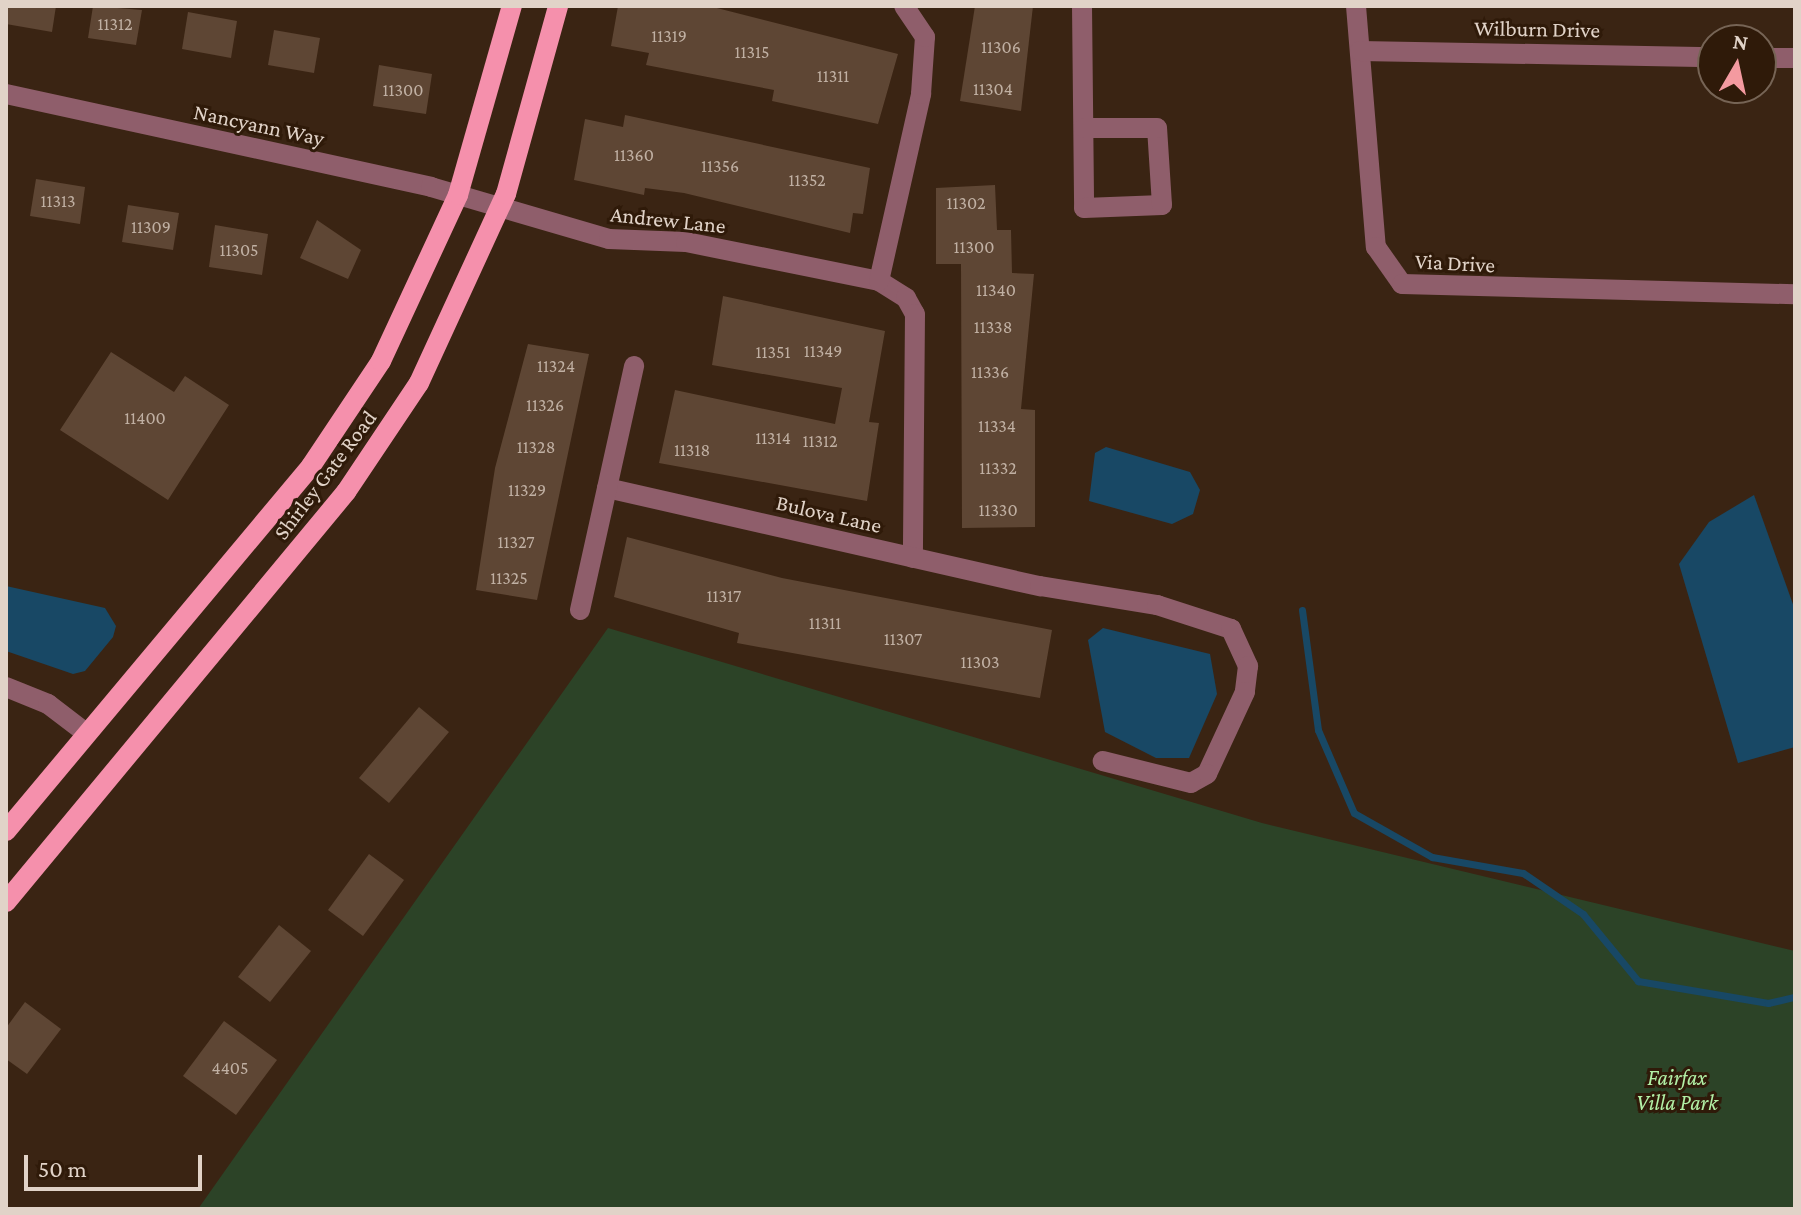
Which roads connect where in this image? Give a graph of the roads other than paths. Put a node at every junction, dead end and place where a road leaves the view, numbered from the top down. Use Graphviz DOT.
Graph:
graph roads {
  1 [pos="512,6"];
  2 [pos="558,6"];
  3 [pos="904,6"];
  4 [pos="1082,6"];
  5 [pos="1356,6"];
  6 [pos="1360,51"];
  7 [pos="1697,57"];
  8 [pos="6,94"];
  9 [pos="1084,128"];
  10 [pos="458,195"];
  11 [pos="501,207"];
  12 [pos="879,281"];
  13 [pos="1795,294"];
  14 [pos="634,366"];
  15 [pos="607,488"];
  16 [pos="913,558"];
  17 [pos="580,610"];
  18 [pos="6,687"];
  19 [pos="86,733"];
  20 [pos="1103,761"];
  21 [pos="6,831"];
  22 [pos="6,902"];
  1 -- 10 [label="main road, Shirley Gate Road"];
  2 -- 11 [label="main road, Shirley Gate Road"];
  3 -- 12 [label="street"];
  4 -- 9 [label="street"];
  5 -- 6 [label="street, Via Drive"];
  6 -- 7 [label="street, Wilburn Drive"];
  6 -- 13 [label="street, Via Drive"];
  8 -- 10 [label="street, Nancyann Way"];
  9 -- 9 [label="street"];
  10 -- 11 [label="street, Nancyann Way"];
  10 -- 19 [label="main road, Shirley Gate Road"];
  11 -- 12 [label="street, Andrew Lane"];
  11 -- 22 [label="main road, Shirley Gate Road"];
  12 -- 16 [label="street, Andrew Lane"];
  14 -- 15 [label="street"];
  15 -- 16 [label="street, Bulova Lane"];
  15 -- 17 [label="street"];
  16 -- 20 [label="street, Bulova Lane"];
  18 -- 19 [label="street"];
  19 -- 21 [label="main road, Shirley Gate Road"];
}
